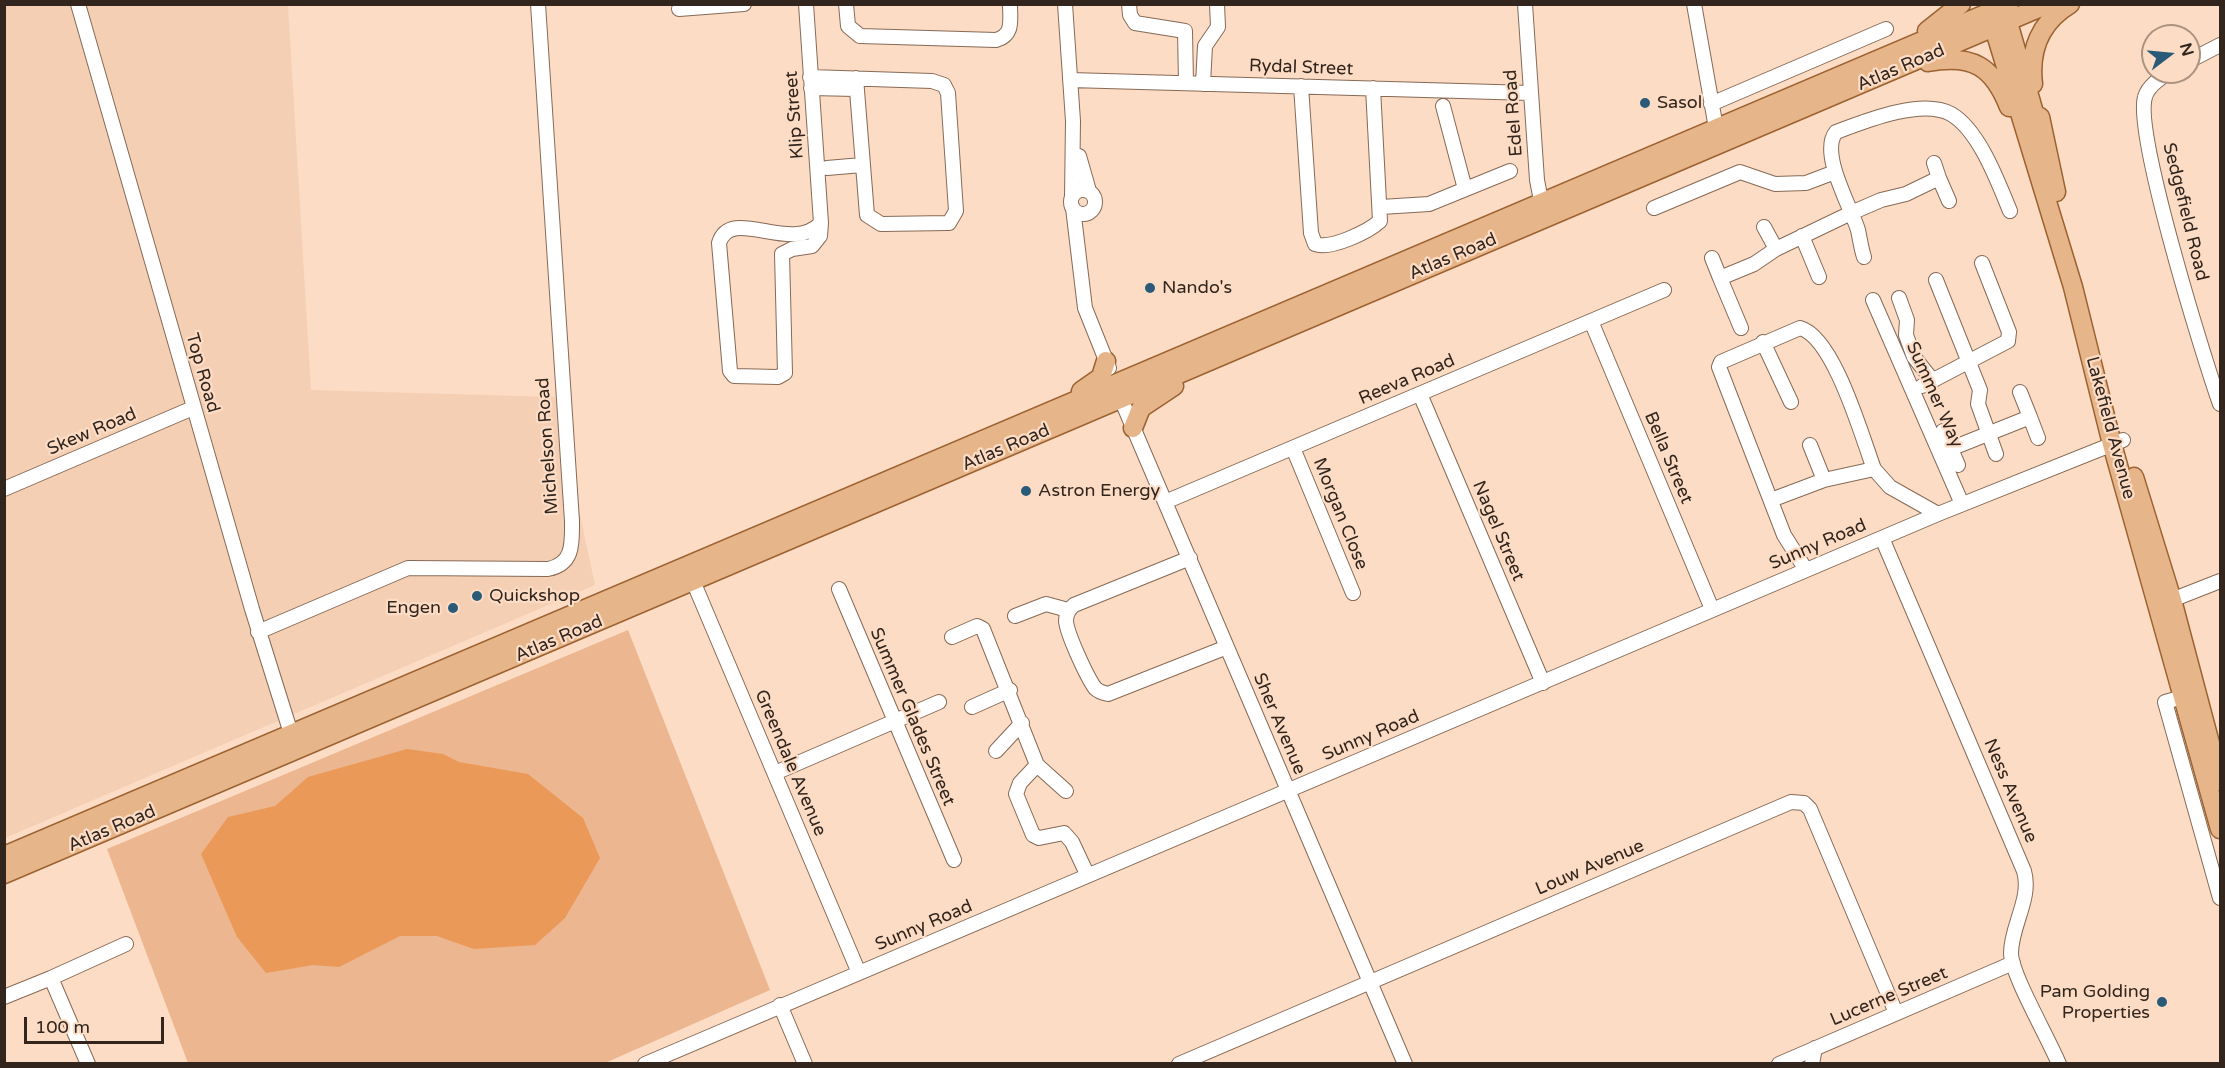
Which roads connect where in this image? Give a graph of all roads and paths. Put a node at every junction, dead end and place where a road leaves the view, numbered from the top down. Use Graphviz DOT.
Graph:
graph roads {
  1 [pos="78,4"];
  2 [pos="538,4"];
  3 [pos="744,4"];
  4 [pos="806,4"];
  5 [pos="846,4"];
  6 [pos="1010,4"];
  7 [pos="1065,4"];
  8 [pos="1129,4"];
  9 [pos="1217,4"];
  10 [pos="1525,4"];
  11 [pos="1694,4"];
  12 [pos="1961,4"];
  13 [pos="2048,4"];
  14 [pos="2070,4"];
  15 [pos="735,5"];
  16 [pos="680,9"];
  17 [pos="1999,12"];
  18 [pos="1886,29"];
  19 [pos="2220,45"];
  20 [pos="2201,55"];
  21 [pos="1897,61"];
  22 [pos="1070,80"];
  23 [pos="811,82"];
  24 [pos="856,83"];
  25 [pos="1186,83"];
  26 [pos="1203,84"];
  27 [pos="2154,84"];
  28 [pos="1301,86"];
  29 [pos="1373,88"];
  30 [pos="1531,93"];
  31 [pos="1711,104"];
  32 [pos="1443,106"];
  33 [pos="1073,121"];
  34 [pos="1716,128"];
  35 [pos="1934,163"];
  36 [pos="862,165"];
  37 [pos="827,168"];
  38 [pos="1510,171"];
  39 [pos="1835,172"];
  40 [pos="1939,178"];
  41 [pos="1465,189"];
  42 [pos="1089,191"];
  43 [pos="2057,195"];
  44 [pos="1949,201"];
  45 [pos="1072,203"];
  46 [pos="1381,207"];
  47 [pos="1654,208"];
  48 [pos="1543,210"];
  49 [pos="2010,211"];
  50 [pos="1089,212"];
  51 [pos="1851,213"];
  52 [pos="2053,214"];
  53 [pos="820,223"];
  54 [pos="1764,227"];
  55 [pos="1802,236"];
  56 [pos="1776,249"];
  57 [pos="1869,256"];
  58 [pos="1712,258"];
  59 [pos="1982,263"];
  60 [pos="1819,277"];
  61 [pos="1720,278"];
  62 [pos="1081,279"];
  63 [pos="1936,280"];
  64 [pos="1664,290"];
  65 [pos="1899,298"];
  66 [pos="1873,300"];
  67 [pos="1592,321"];
  68 [pos="1741,328"];
  69 [pos="1764,342"];
  70 [pos="1221,355"];
  71 [pos="1106,362"];
  72 [pos="1969,363"];
  73 [pos="1118,392"];
  74 [pos="2020,392"];
  75 [pos="1420,394"];
  76 [pos="1791,402"];
  77 [pos="2220,404"];
  78 [pos="193,408"];
  79 [pos="1044,414"];
  80 [pos="2030,417"];
  81 [pos="1133,428"];
  82 [pos="1943,431"];
  83 [pos="1989,434"];
  84 [pos="2038,438"];
  85 [pos="2118,442"];
  86 [pos="1810,445"];
  87 [pos="1293,448"];
  88 [pos="1950,448"];
  89 [pos="1996,454"];
  90 [pos="1958,465"];
  91 [pos="1874,469"];
  92 [pos="1824,480"];
  93 [pos="4,489"];
  94 [pos="1771,500"];
  95 [pos="1165,502"];
  96 [pos="1962,504"];
  97 [pos="1938,514"];
  98 [pos="1881,538"];
  99 [pos="1190,558"];
  100 [pos="1806,570"];
  101 [pos="690,574"];
  102 [pos="2220,581"];
  103 [pos="839,589"];
  104 [pos="1353,593"];
  105 [pos="2165,602"];
  106 [pos="1712,609"];
  107 [pos="1068,610"];
  108 [pos="1015,616"];
  109 [pos="258,632"];
  110 [pos="952,637"];
  111 [pos="1227,646"];
  112 [pos="1543,683"];
  113 [pos="1010,690"];
  114 [pos="2183,697"];
  115 [pos="939,702"];
  116 [pos="972,706"];
  117 [pos="895,721"];
  118 [pos="1022,723"];
  119 [pos="291,732"];
  120 [pos="297,750"];
  121 [pos="996,751"];
  122 [pos="1037,765"];
  123 [pos="775,773"];
  124 [pos="2220,781"];
  125 [pos="1288,790"];
  126 [pos="1066,791"];
  127 [pos="2220,829"];
  128 [pos="4,856"];
  129 [pos="954,860"];
  130 [pos="4,874"];
  131 [pos="1082,876"];
  132 [pos="2220,898"];
  133 [pos="126,944"];
  134 [pos="2013,963"];
  135 [pos="859,973"];
  136 [pos="51,978"];
  137 [pos="1371,981"];
  138 [pos="4,997"];
  139 [pos="780,1005"];
  140 [pos="1896,1013"];
  141 [pos="1815,1048"];
  142 [pos="88,1064"];
  143 [pos="645,1064"];
  144 [pos="805,1064"];
  145 [pos="1179,1064"];
  146 [pos="1405,1064"];
  147 [pos="1779,1064"];
  148 [pos="1812,1064"];
  149 [pos="2059,1064"];
  1 -- 78 [label="street, Top Road"];
  2 -- 109 [label="street, Michelson Road"];
  3 -- 15 [label="street"];
  4 -- 23 [label="street, Klip Street"];
  5 -- 6 [label="street"];
  7 -- 22 [label="street"];
  8 -- 25 [label="street"];
  9 -- 26 [label="street"];
  10 -- 30 [label="street, Edel Road"];
  11 -- 31 [label="street"];
  12 -- 21 [label="main road"];
  13 -- 17 [label="main road, Atlas Road"];
  14 -- 43 [label="main road"];
  15 -- 16 [label="street"];
  17 -- 21 [label="main road, Atlas Road"];
  17 -- 43 [label="main road, Lakefield Avenue"];
  17 -- 52 [label="main road, Lakefield Avenue"];
  18 -- 31 [label="street"];
  19 -- 20 [label="street"];
  21 -- 34 [label="main road, Atlas Road"];
  21 -- 48 [label="main road, Atlas Road"];
  21 -- 52 [label="main road"];
  22 -- 25 [label="street, Rydal Street"];
  22 -- 33 [label="street"];
  23 -- 24 [label="street"];
  23 -- 53 [label="street, Klip Street"];
  24 -- 36 [label="street"];
  24 -- 36 [label="street"];
  25 -- 26 [label="street, Rydal Street"];
  26 -- 28 [label="street, Rydal Street"];
  27 -- 77 [label="street, Sedgefield Road"];
  28 -- 29 [label="street, Rydal Street"];
  28 -- 46 [label="street"];
  29 -- 30 [label="street, Rydal Street"];
  29 -- 46 [label="street"];
  30 -- 48 [label="street, Edel Road"];
  31 -- 34 [label="street"];
  32 -- 41 [label="street"];
  33 -- 42 [label="street"];
  33 -- 45 [label="street"];
  34 -- 48 [label="main road, Atlas Road"];
  35 -- 40 [label="street"];
  36 -- 37 [label="street"];
  38 -- 41 [label="street"];
  39 -- 47 [label="street"];
  39 -- 49 [label="street"];
  39 -- 51 [label="street"];
  40 -- 44 [label="street"];
  40 -- 51 [label="street"];
  41 -- 46 [label="street"];
  42 -- 45 [label="street"];
  42 -- 50 [label="street"];
  43 -- 85 [label="main road, Lakefield Avenue"];
  45 -- 50 [label="street"];
  45 -- 62 [label="street"];
  48 -- 70 [label="main road, Atlas Road"];
  48 -- 73 [label="main road, Atlas Road"];
  50 -- 62 [label="street"];
  51 -- 55 [label="street"];
  51 -- 57 [label="street"];
  52 -- 85 [label="main road, Lakefield Avenue"];
  53 -- 53 [label="street"];
  54 -- 56 [label="street"];
  55 -- 56 [label="street"];
  55 -- 60 [label="street"];
  56 -- 61 [label="street"];
  58 -- 61 [label="street"];
  59 -- 72 [label="street"];
  61 -- 68 [label="street"];
  62 -- 71 [label="street, Sher Avenue"];
  63 -- 72 [label="street"];
  64 -- 67 [label="street, Reeva Road"];
  65 -- 72 [label="street"];
  66 -- 96 [label="street, Summer Way"];
  67 -- 75 [label="street, Reeva Road"];
  67 -- 106 [label="street, Bella Street"];
  69 -- 76 [label="street"];
  69 -- 91 [label="street"];
  69 -- 94 [label="street"];
  70 -- 73 [label="main road, Atlas Road"];
  70 -- 81 [label="main road"];
  71 -- 73 [label="street, Sher Avenue"];
  71 -- 79 [label="main road"];
  72 -- 83 [label="street"];
  73 -- 79 [label="main road, Atlas Road"];
  73 -- 81 [label="street, Sher Avenue"];
  73 -- 101 [label="main road, Atlas Road"];
  74 -- 80 [label="street"];
  75 -- 87 [label="street, Reeva Road"];
  75 -- 112 [label="street, Nagel Street"];
  78 -- 93 [label="street, Skew Road"];
  78 -- 109 [label="street, Top Road"];
  79 -- 101 [label="main road, Atlas Road"];
  80 -- 83 [label="street"];
  80 -- 84 [label="street"];
  81 -- 95 [label="street, Sher Avenue"];
  82 -- 88 [label="street"];
  83 -- 88 [label="street"];
  83 -- 89 [label="street"];
  85 -- 96 [label="street, Sunny Road"];
  85 -- 105 [label="main road, Lakefield Avenue"];
  86 -- 92 [label="street"];
  87 -- 95 [label="street, Reeva Road"];
  87 -- 104 [label="street, Morgan Close"];
  88 -- 90 [label="street"];
  91 -- 92 [label="street"];
  91 -- 97 [label="street"];
  92 -- 94 [label="street"];
  94 -- 100 [label="street"];
  95 -- 99 [label="street, Sher Avenue"];
  96 -- 97 [label="street, Sunny Road"];
  97 -- 98 [label="street, Sunny Road"];
  98 -- 100 [label="street, Sunny Road"];
  98 -- 134 [label="street, Ness Avenue"];
  99 -- 107 [label="street"];
  99 -- 111 [label="street, Sher Avenue"];
  100 -- 106 [label="street, Sunny Road"];
  101 -- 119 [label="main road, Atlas Road"];
  101 -- 120 [label="main road, Atlas Road"];
  101 -- 123 [label="street, Greendale Avenue"];
  102 -- 105 [label="street"];
  103 -- 117 [label="street, Summer Glades Street"];
  105 -- 114 [label="main road, Lakefield Avenue"];
  105 -- 124 [label="main road, Lakefield Avenue"];
  106 -- 112 [label="street, Sunny Road"];
  107 -- 108 [label="street"];
  107 -- 111 [label="street"];
  109 -- 119 [label="street, Top Road"];
  110 -- 113 [label="street"];
  111 -- 125 [label="street, Sher Avenue"];
  112 -- 125 [label="street, Sunny Road"];
  113 -- 116 [label="street"];
  113 -- 118 [label="street"];
  114 -- 127 [label="main road, Lakefield Avenue"];
  114 -- 132 [label="street"];
  115 -- 117 [label="street"];
  117 -- 123 [label="street"];
  117 -- 129 [label="street, Summer Glades Street"];
  118 -- 121 [label="street"];
  118 -- 122 [label="street"];
  119 -- 120 [label="street, Top Road"];
  119 -- 128 [label="main road, Atlas Road"];
  120 -- 130 [label="main road, Atlas Road"];
  122 -- 126 [label="street"];
  122 -- 131 [label="street"];
  123 -- 135 [label="street, Greendale Avenue"];
  125 -- 131 [label="street, Sunny Road"];
  125 -- 137 [label="street, Sher Avenue"];
  131 -- 135 [label="street, Sunny Road"];
  133 -- 136 [label="street"];
  134 -- 140 [label="street, Lucerne Street"];
  134 -- 149 [label="street, Ness Avenue"];
  135 -- 139 [label="street, Sunny Road"];
  136 -- 138 [label="street"];
  136 -- 142 [label="street"];
  137 -- 140 [label="street, Louw Avenue"];
  137 -- 145 [label="street, Louw Avenue"];
  137 -- 146 [label="street, Sher Avenue"];
  139 -- 143 [label="street, Sunny Road"];
  139 -- 144 [label="street"];
  140 -- 141 [label="street, Lucerne Street"];
  141 -- 147 [label="street, Lucerne Street"];
  141 -- 148 [label="street"];
}
